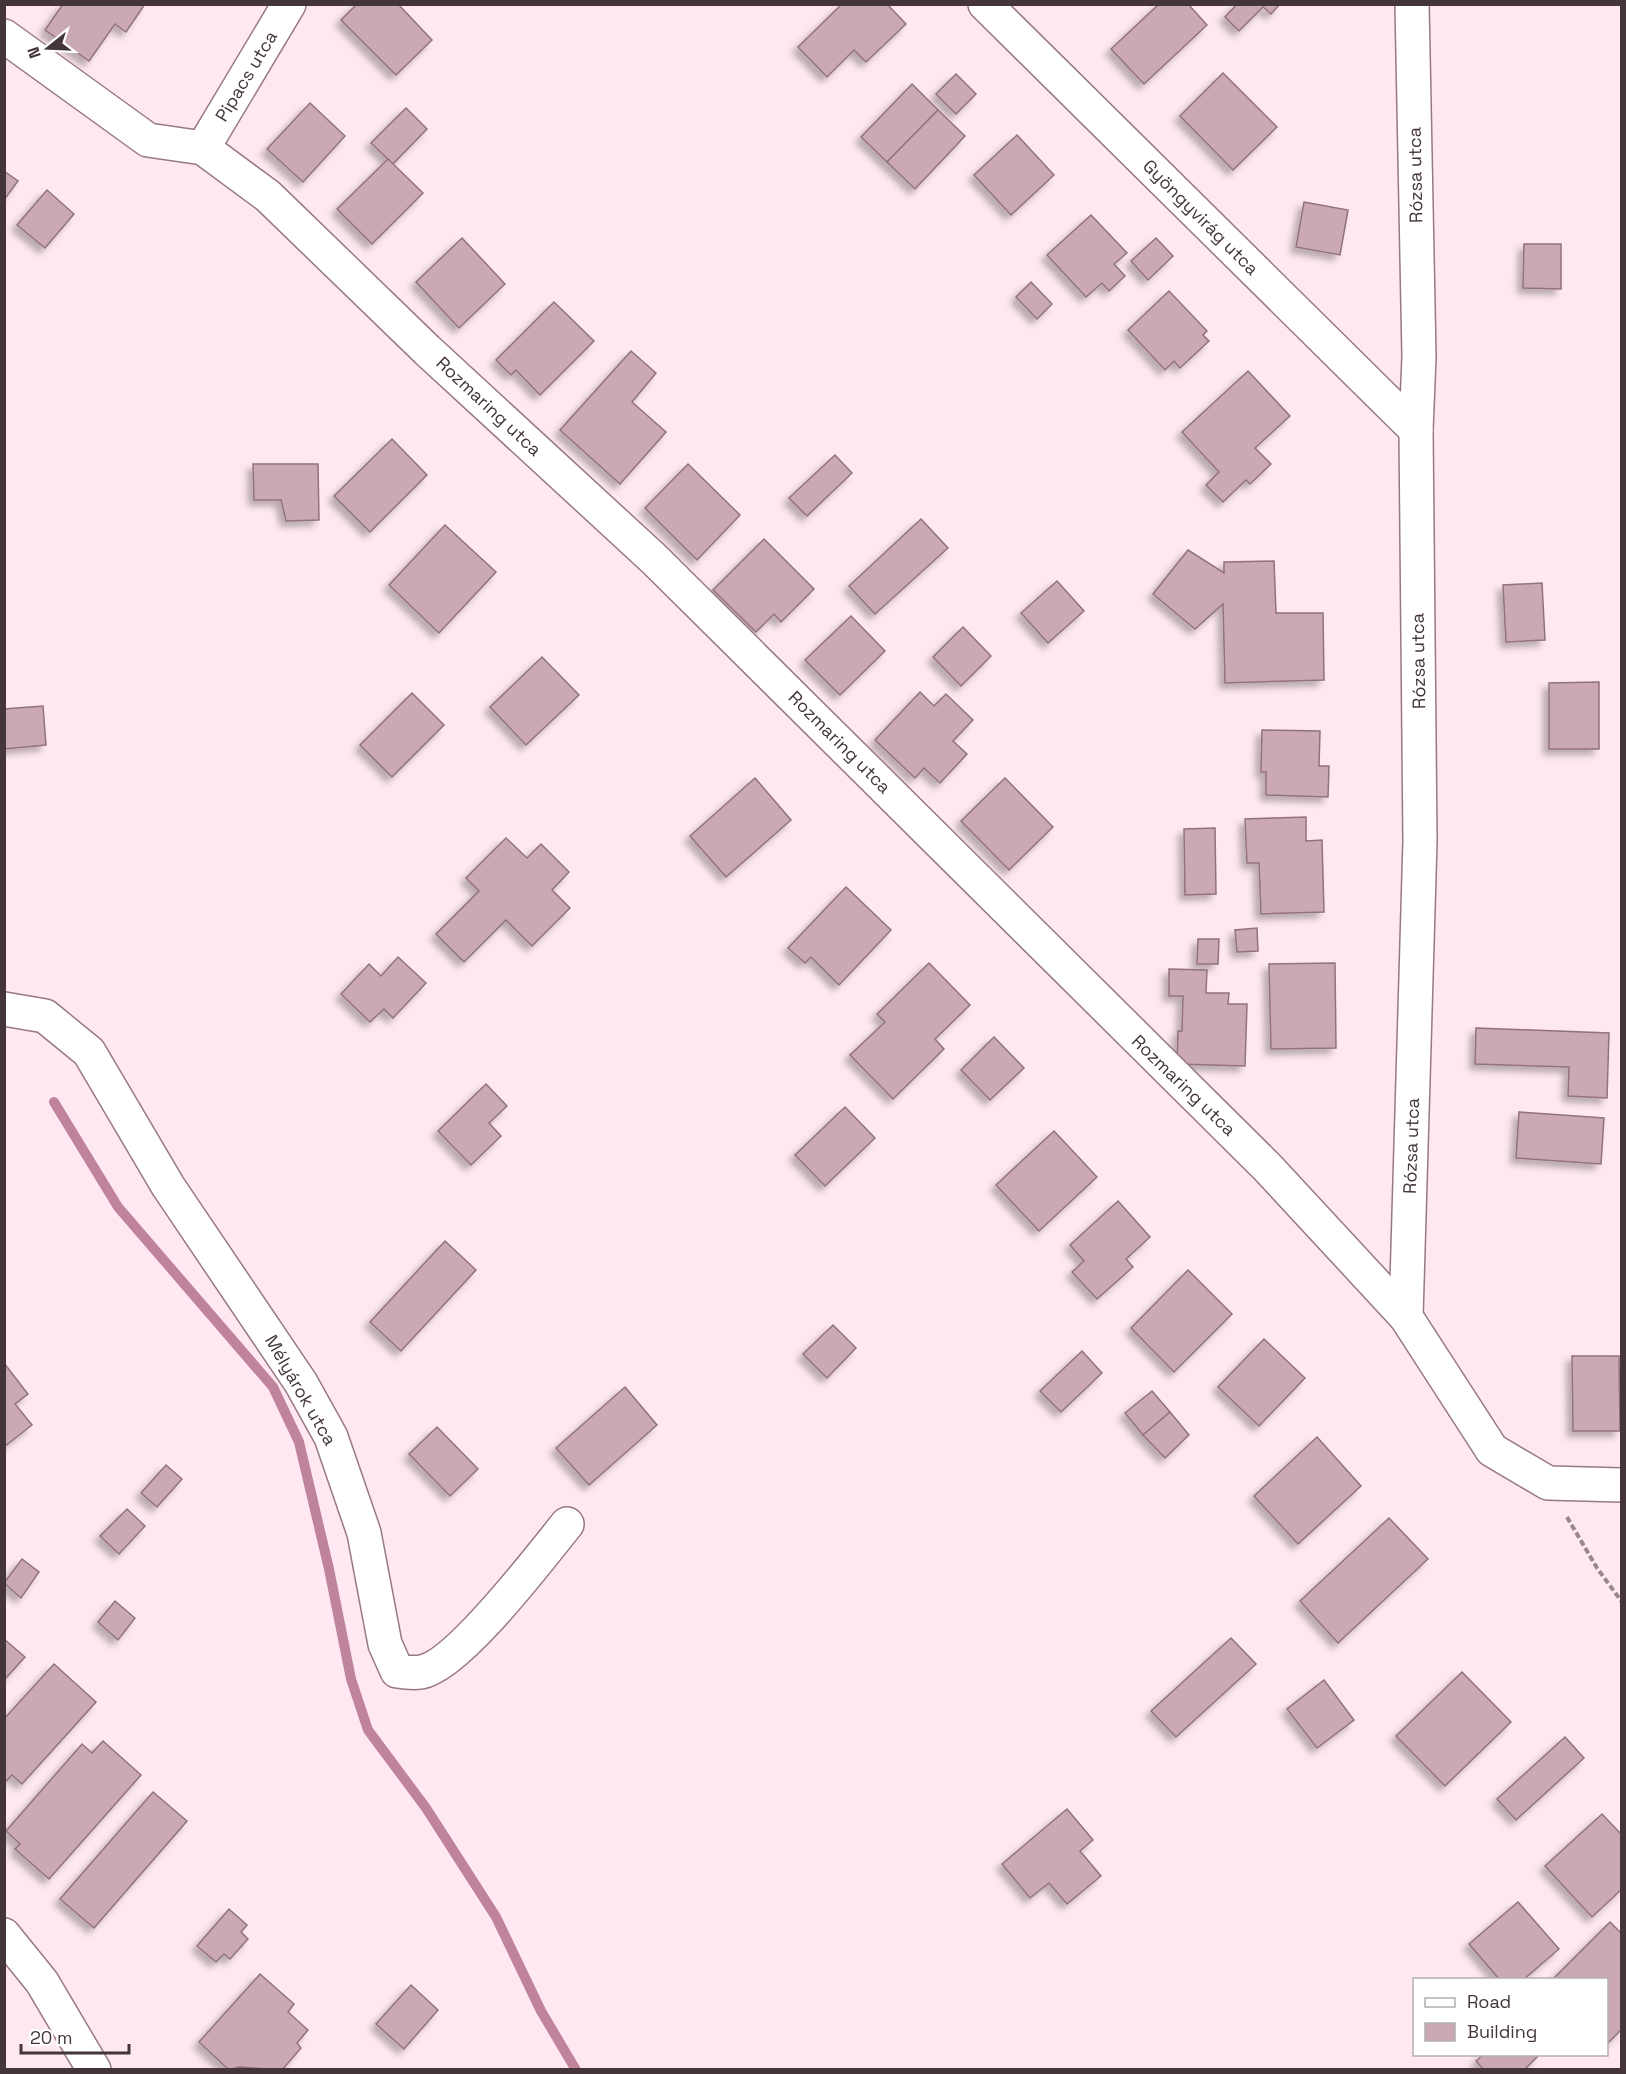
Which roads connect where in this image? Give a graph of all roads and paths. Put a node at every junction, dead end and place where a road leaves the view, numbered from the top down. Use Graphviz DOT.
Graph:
graph roads {
  1 [pos="289,4"];
  2 [pos="985,4"];
  3 [pos="1412,4"];
  4 [pos="4,36"];
  5 [pos="203,148"];
  6 [pos="1416,430"];
  7 [pos="4,1009"];
  8 [pos="1406,1317"];
  9 [pos="1548,1483"];
  10 [pos="1622,1485"];
  11 [pos="567,1524"];
  12 [pos="1622,1602"];
  13 [pos="4,1935"];
  14 [pos="94,2070"];
  1 -- 5 [label="street, Pipacs utca"];
  2 -- 6 [label="street, Gyöngyvirág utca"];
  3 -- 6 [label="street, Rózsa utca"];
  4 -- 5 [label="street, Rozmaring utca"];
  5 -- 8 [label="street, Rozmaring utca"];
  6 -- 8 [label="street, Rózsa utca"];
  7 -- 11 [label="street, Mélyárok utca"];
  8 -- 9 [label="street, Rozmaring utca"];
  9 -- 10 [label="street, Rozmaring utca"];
  9 -- 12 [label="path"];
  13 -- 14 [label="street"];
}
